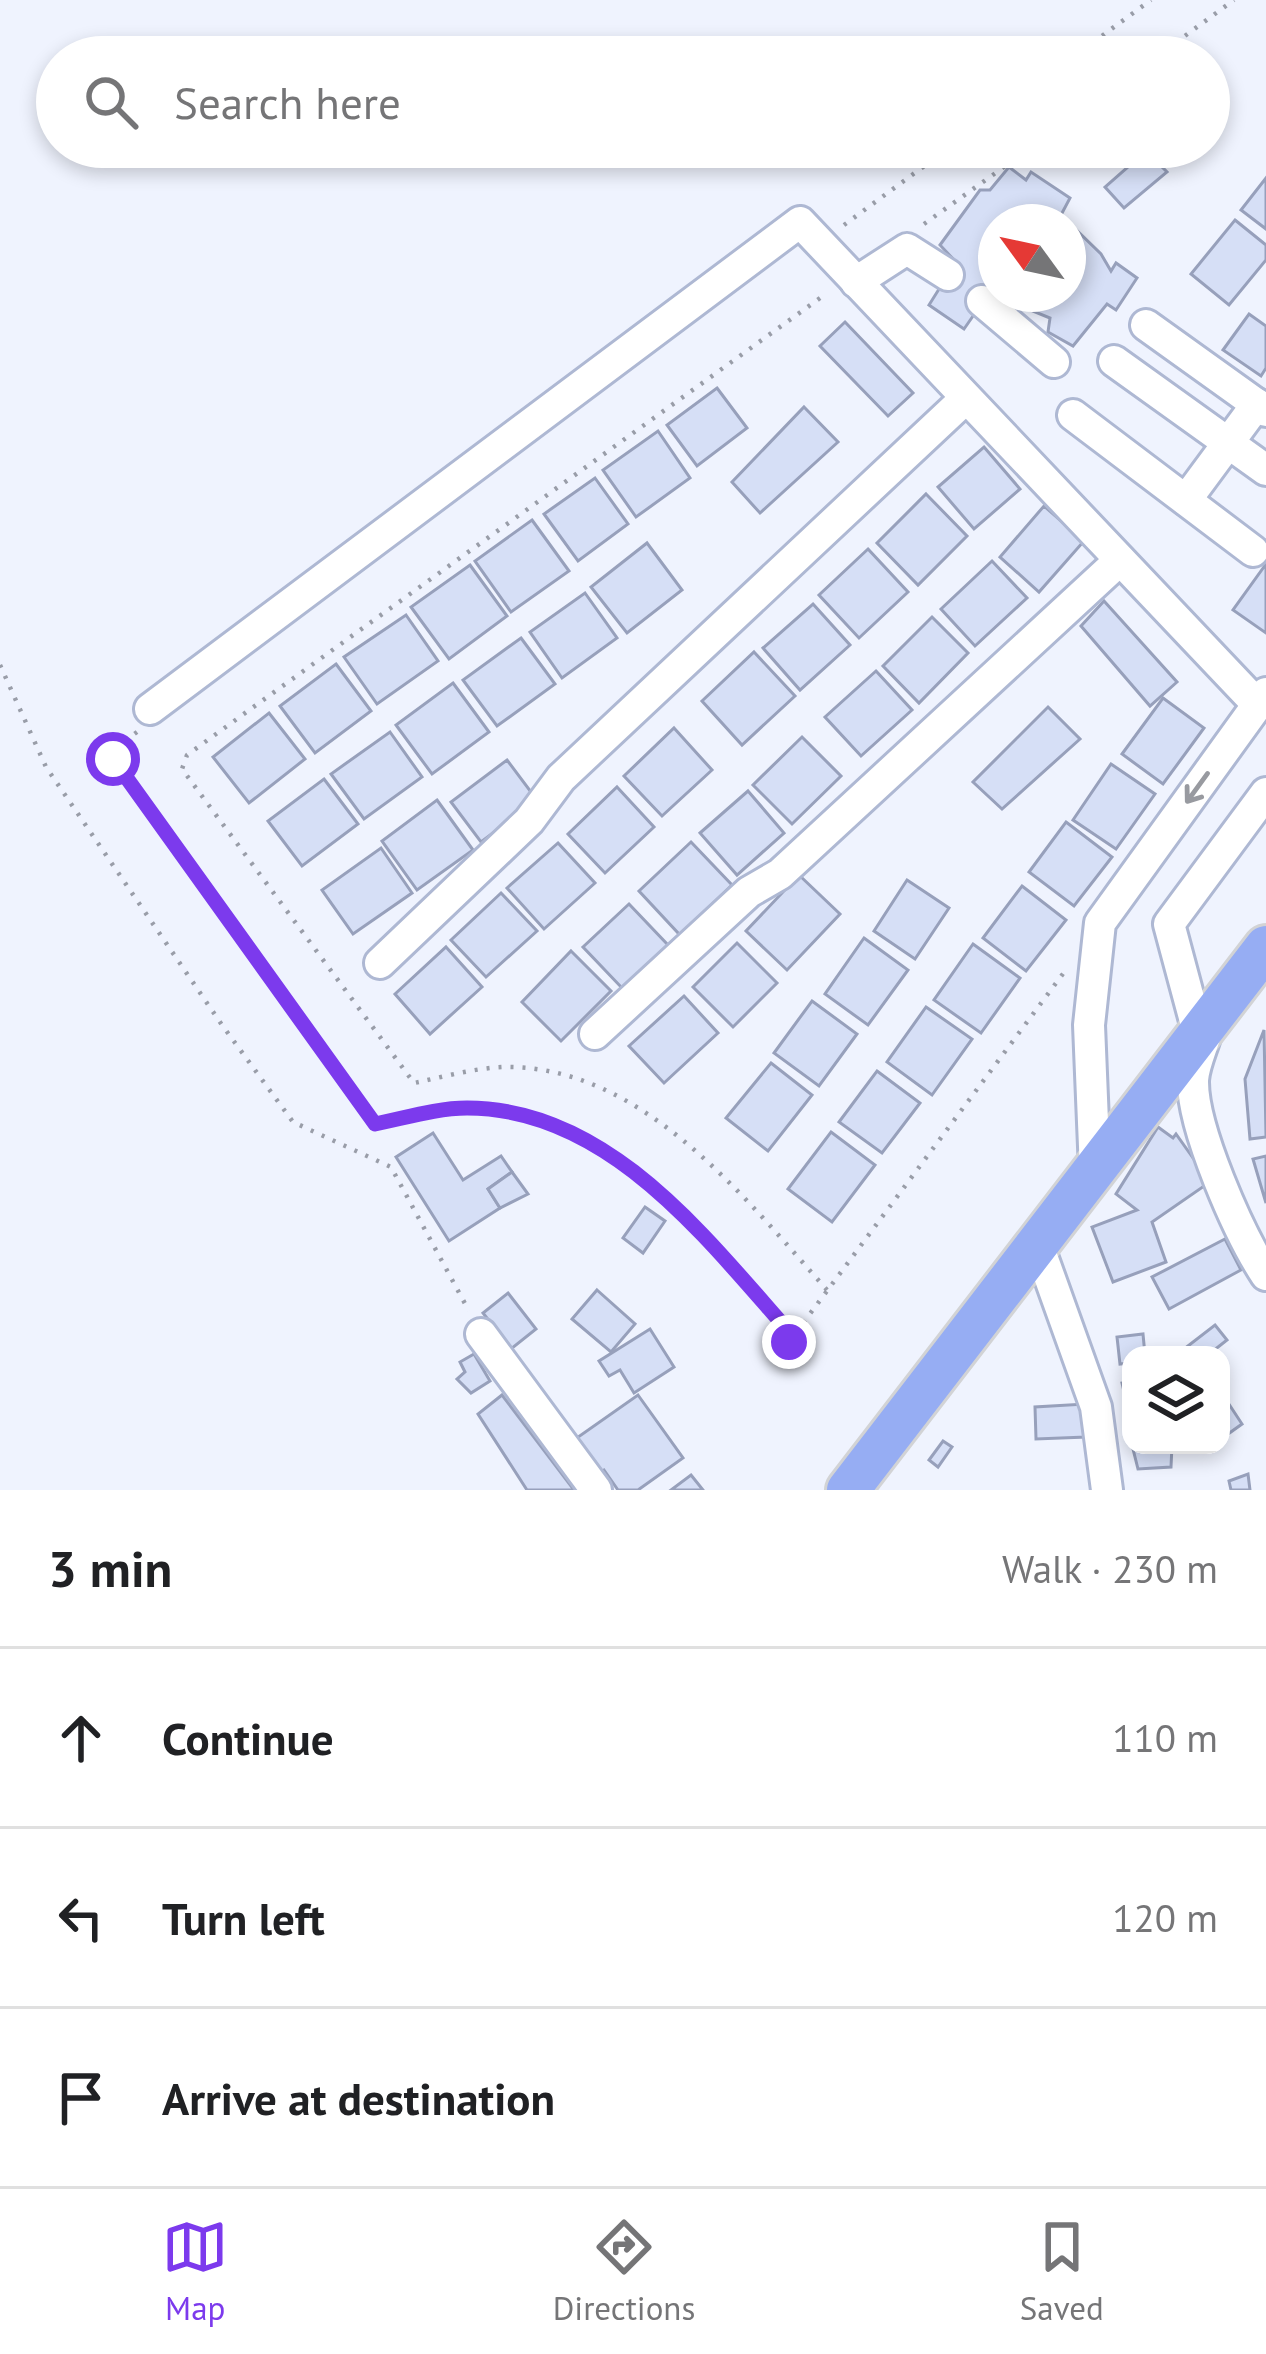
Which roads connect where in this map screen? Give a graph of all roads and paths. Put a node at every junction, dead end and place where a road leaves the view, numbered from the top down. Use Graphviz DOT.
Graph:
graph roads {
  1 [pos="1150,0"];
  2 [pos="1234,0"];
  3 [pos="1101,36"];
  4 [pos="1185,36"];
  5 [pos="922,168"];
  6 [pos="1002,168"];
  7 [pos="923,224"];
  8 [pos="820,243"];
  9 [pos="948,275"];
  10 [pos="854,279"];
  11 [pos="994,312"];
  12 [pos="1146,326"];
  13 [pos="1114,361"];
  14 [pos="1054,362"];
  15 [pos="966,398"];
  16 [pos="1262,407"];
  17 [pos="1073,415"];
  18 [pos="1230,442"];
  19 [pos="1266,470"];
  20 [pos="1186,500"];
  21 [pos="1253,551"];
  22 [pos="1120,560"];
  23 [pos="0,665"];
  24 [pos="1262,699"];
  25 [pos="152,715"];
  26 [pos="1266,793"];
  27 [pos="1100,923"];
  28 [pos="1266,947"];
  29 [pos="380,963"];
  30 [pos="1204,1029"];
  31 [pos="595,1034"];
  32 [pos="1095,1171"];
  33 [pos="1038,1245"];
  34 [pos="1266,1275"];
  35 [pos="827,1291"];
  36 [pos="481,1334"];
  37 [pos="596,1490"];
  38 [pos="848,1490"];
  39 [pos="1107,1490"];
  1 -- 3 [label="path"];
  2 -- 4 [label="path"];
  5 -- 8 [label="path"];
  6 -- 7 [label="path"];
  8 -- 10 [label="street"];
  8 -- 25 [label="street"];
  9 -- 10 [label="street"];
  10 -- 15 [label="street"];
  10 -- 35 [label="path"];
  11 -- 14 [label="street"];
  12 -- 16 [label="street"];
  13 -- 18 [label="street"];
  15 -- 22 [label="street"];
  15 -- 29 [label="street"];
  16 -- 18 [label="street"];
  17 -- 20 [label="street"];
  18 -- 19 [label="street"];
  18 -- 20 [label="street"];
  20 -- 21 [label="street"];
  22 -- 24 [label="street"];
  22 -- 31 [label="street"];
  23 -- 36 [label="path"];
  24 -- 27 [label="street, one-way"];
  25 -- 35 [label="path"];
  26 -- 30 [label="street"];
  27 -- 32 [label="street"];
  27 -- 35 [label="path"];
  28 -- 30 [label="highway"];
  30 -- 32 [label="highway"];
  30 -- 34 [label="street"];
  32 -- 33 [label="highway"];
  33 -- 38 [label="highway"];
  33 -- 39 [label="street"];
  36 -- 37 [label="street"];
}
